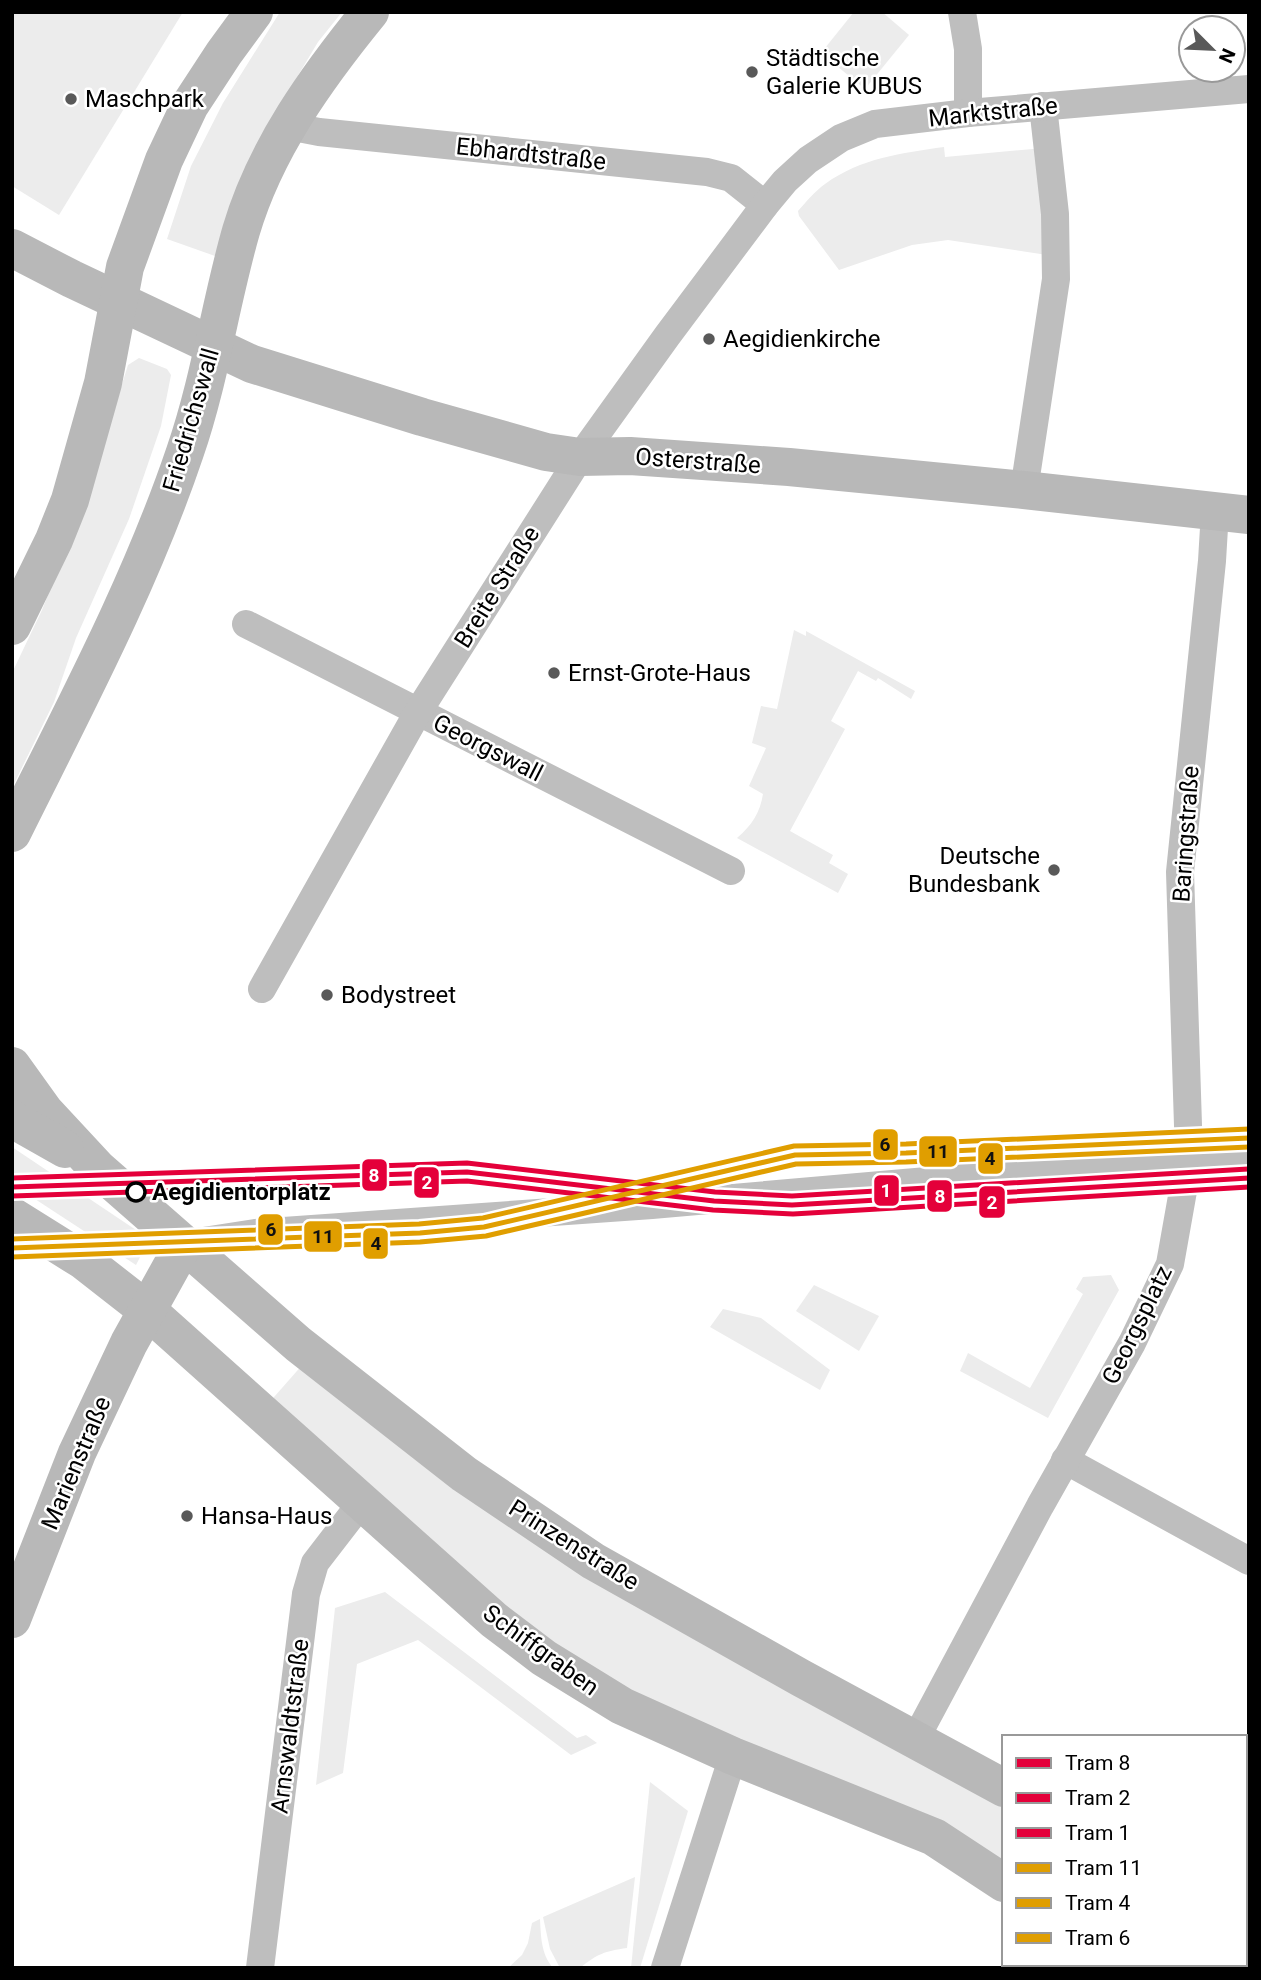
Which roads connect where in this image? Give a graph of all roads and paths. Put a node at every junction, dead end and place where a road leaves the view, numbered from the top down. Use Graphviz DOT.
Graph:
graph roads {
  1 [pos="254,12"];
  2 [pos="370,12"];
  3 [pos="961,12"];
  4 [pos="1249,89"];
  5 [pos="1043,106"];
  6 [pos="968,113"];
  7 [pos="288,126"];
  8 [pos="765,205"];
  9 [pos="12,248"];
  10 [pos="119,301"];
  11 [pos="214,346"];
  12 [pos="580,457"];
  13 [pos="1024,490"];
  14 [pos="1232,513"];
  15 [pos="246,624"];
  16 [pos="12,626"];
  17 [pos="418,712"];
  18 [pos="12,833"];
  19 [pos="731,871"];
  20 [pos="262,989"];
  21 [pos="12,1066"];
  22 [pos="12,1119"];
  23 [pos="1249,1153"];
  24 [pos="1189,1157"];
  25 [pos="97,1168"];
  26 [pos="12,1216"];
  27 [pos="184,1244"];
  28 [pos="148,1311"];
  29 [pos="1065,1460"];
  30 [pos="362,1502"];
  31 [pos="1249,1561"];
  32 [pos="12,1619"];
  33 [pos="915,1740"];
  34 [pos="733,1756"];
  35 [pos="1002,1787"];
  36 [pos="1002,1882"];
  37 [pos="260,1968"];
  38 [pos="665,1968"];
  1 -- 10 [label="main road"];
  2 -- 7 [label="main road, Friedrichswall"];
  3 -- 6 [label="street"];
  4 -- 5 [label="street, Marktstraße"];
  5 -- 6 [label="street, Marktstraße"];
  5 -- 13 [label="street"];
  6 -- 8 [label="street, Marktstraße"];
  7 -- 8 [label="street, Ebhardtstraße"];
  7 -- 11 [label="main road, Friedrichswall"];
  8 -- 12 [label="street, Breite Straße"];
  9 -- 10 [label="main road, Osterstraße"];
  10 -- 11 [label="main road, Osterstraße"];
  10 -- 16 [label="main road"];
  11 -- 12 [label="main road, Osterstraße"];
  11 -- 18 [label="main road, Friedrichswall"];
  12 -- 13 [label="main road, Osterstraße"];
  12 -- 17 [label="street, Breite Straße"];
  13 -- 14 [label="main road, Osterstraße"];
  14 -- 24 [label="street, Baringstraße"];
  15 -- 17 [label="street, Georgswall"];
  17 -- 19 [label="street, Georgswall"];
  17 -- 20 [label="street, Breite Straße"];
  21 -- 25 [label="main road"];
  22 -- 25 [label="main road"];
  23 -- 24 [label="street"];
  24 -- 27 [label="street"];
  24 -- 29 [label="street, Georgsplatz"];
  25 -- 27 [label="main road"];
  26 -- 28 [label="main road"];
  27 -- 28 [label="main road"];
  27 -- 33 [label="main road, Prinzenstraße"];
  28 -- 30 [label="main road, Schiffgraben"];
  28 -- 32 [label="main road, Marienstraße"];
  29 -- 31 [label="street"];
  29 -- 33 [label="street, Georgsplatz"];
  30 -- 34 [label="main road, Schiffgraben"];
  30 -- 37 [label="street, Arnswaldtstraße"];
  33 -- 35 [label="main road, Prinzenstraße"];
  34 -- 36 [label="main road, Schiffgraben"];
  34 -- 38 [label="street"];
}
